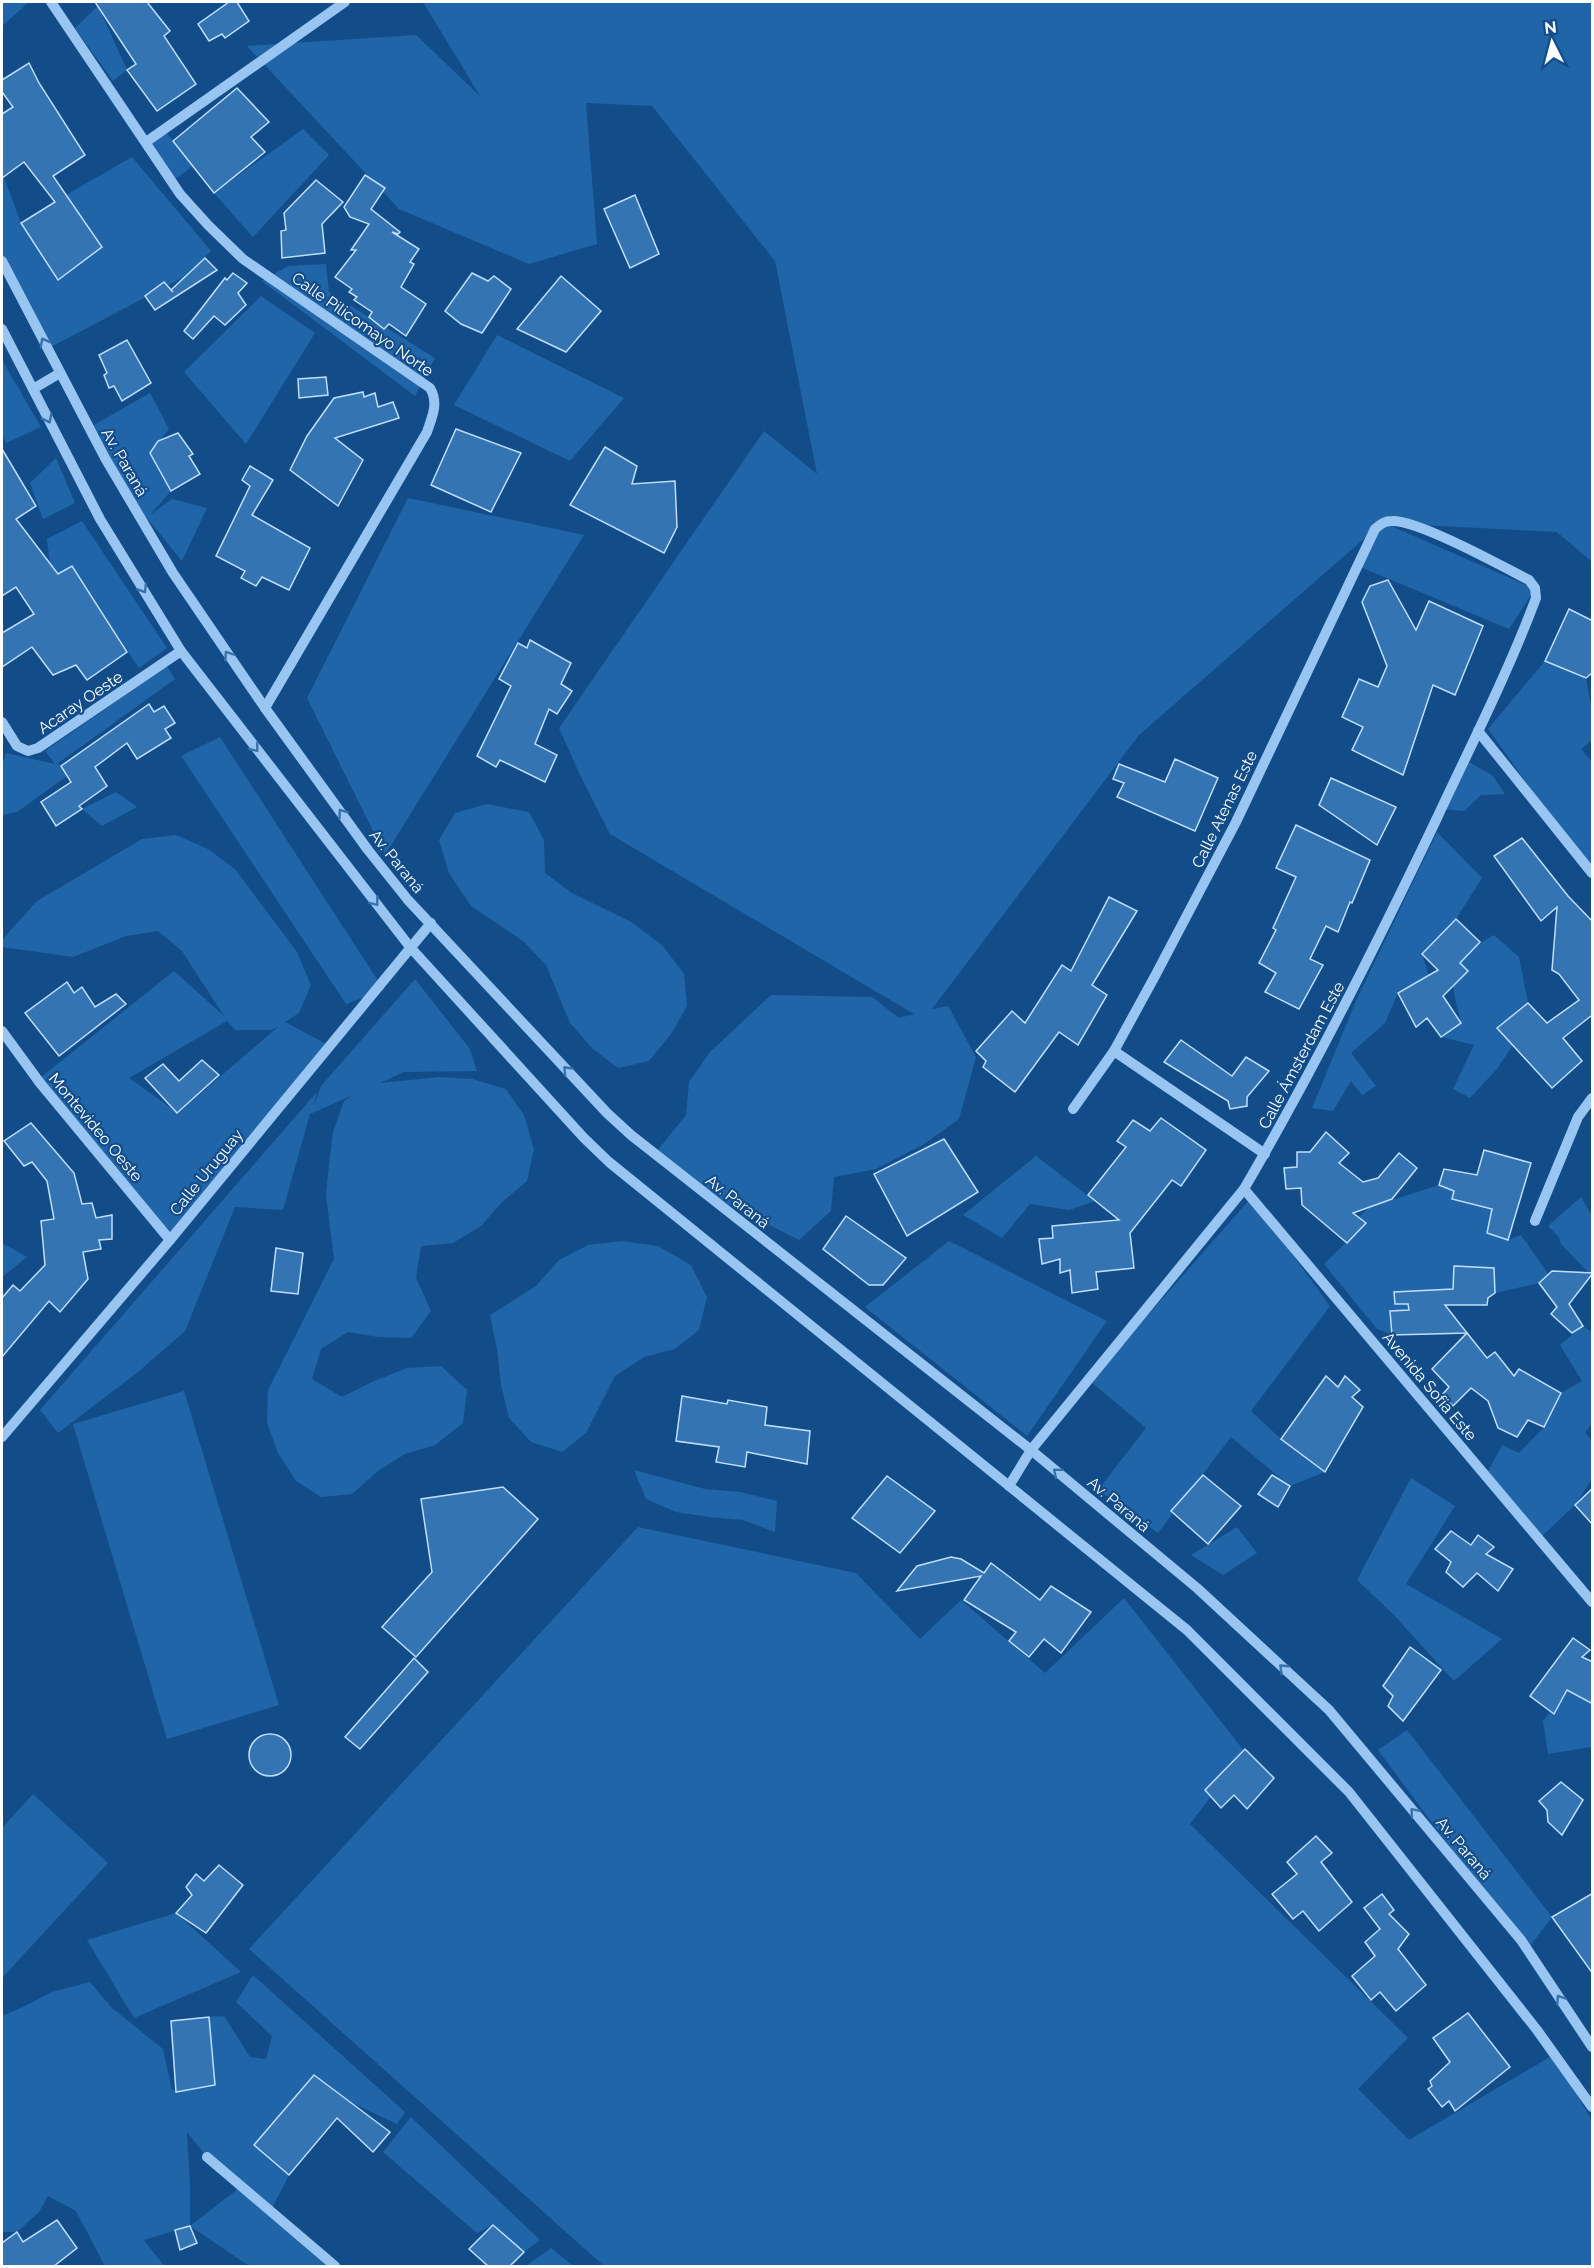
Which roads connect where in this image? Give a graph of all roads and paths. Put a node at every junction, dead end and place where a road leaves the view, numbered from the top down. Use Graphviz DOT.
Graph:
graph roads {
  1 [pos="51,2"];
  2 [pos="345,2"];
  3 [pos="146,142"];
  4 [pos="2,261"];
  5 [pos="2,329"];
  6 [pos="60,373"];
  7 [pos="33,389"];
  8 [pos="1392,521"];
  9 [pos="181,651"];
  10 [pos="265,708"];
  11 [pos="2,722"];
  12 [pos="1478,731"];
  13 [pos="1593,873"];
  14 [pos="430,923"];
  15 [pos="410,947"];
  16 [pos="2,1030"];
  17 [pos="1114,1051"];
  18 [pos="1593,1098"];
  19 [pos="1072,1108"];
  20 [pos="1264,1154"];
  21 [pos="1244,1189"];
  22 [pos="1535,1221"];
  23 [pos="170,1239"];
  24 [pos="2,1437"];
  25 [pos="1031,1450"];
  26 [pos="1009,1486"];
  27 [pos="1593,1602"];
  28 [pos="1593,2047"];
  29 [pos="1589,2093"];
  30 [pos="1593,2107"];
  31 [pos="207,2157"];
  32 [pos="335,2266"];
  1 -- 3 [label="street, Calle Pilicomayo Norte"];
  2 -- 3 [label="street"];
  3 -- 10 [label="street, Calle Pilicomayo Norte"];
  6 -- 4 [label="street, Av. Paraná, one-way"];
  5 -- 7 [label="street"];
  6 -- 7 [label="street"];
  10 -- 6 [label="street, Av. Paraná, one-way"];
  7 -- 9 [label="street, one-way"];
  8 -- 12 [label="street, Calle Ámsterdam Este"];
  8 -- 17 [label="street, Calle Atenas Este"];
  9 -- 11 [label="street, Acaray Oeste"];
  9 -- 15 [label="street, one-way"];
  14 -- 10 [label="street, Av. Paraná, one-way"];
  12 -- 13 [label="street"];
  12 -- 20 [label="street, Calle Ámsterdam Este"];
  14 -- 15 [label="street, Calle Uruguay"];
  25 -- 14 [label="street, Av. Paraná, one-way"];
  15 -- 23 [label="street, Calle Uruguay"];
  15 -- 26 [label="street"];
  16 -- 23 [label="street, Montevideo Oeste"];
  17 -- 19 [label="street, Calle Atenas Este"];
  17 -- 20 [label="street"];
  18 -- 22 [label="street"];
  20 -- 21 [label="street, Calle Ámsterdam Este"];
  21 -- 25 [label="street, Calle Ámsterdam Este"];
  21 -- 27 [label="street, Avenida Sofía Este"];
  23 -- 24 [label="street, Calle Uruguay"];
  25 -- 26 [label="street, Calle Ámsterdam Este"];
  28 -- 25 [label="street, Av. Paraná, one-way"];
  26 -- 29 [label="street"];
  29 -- 30 [label="street"];
  31 -- 32 [label="street"];
}
